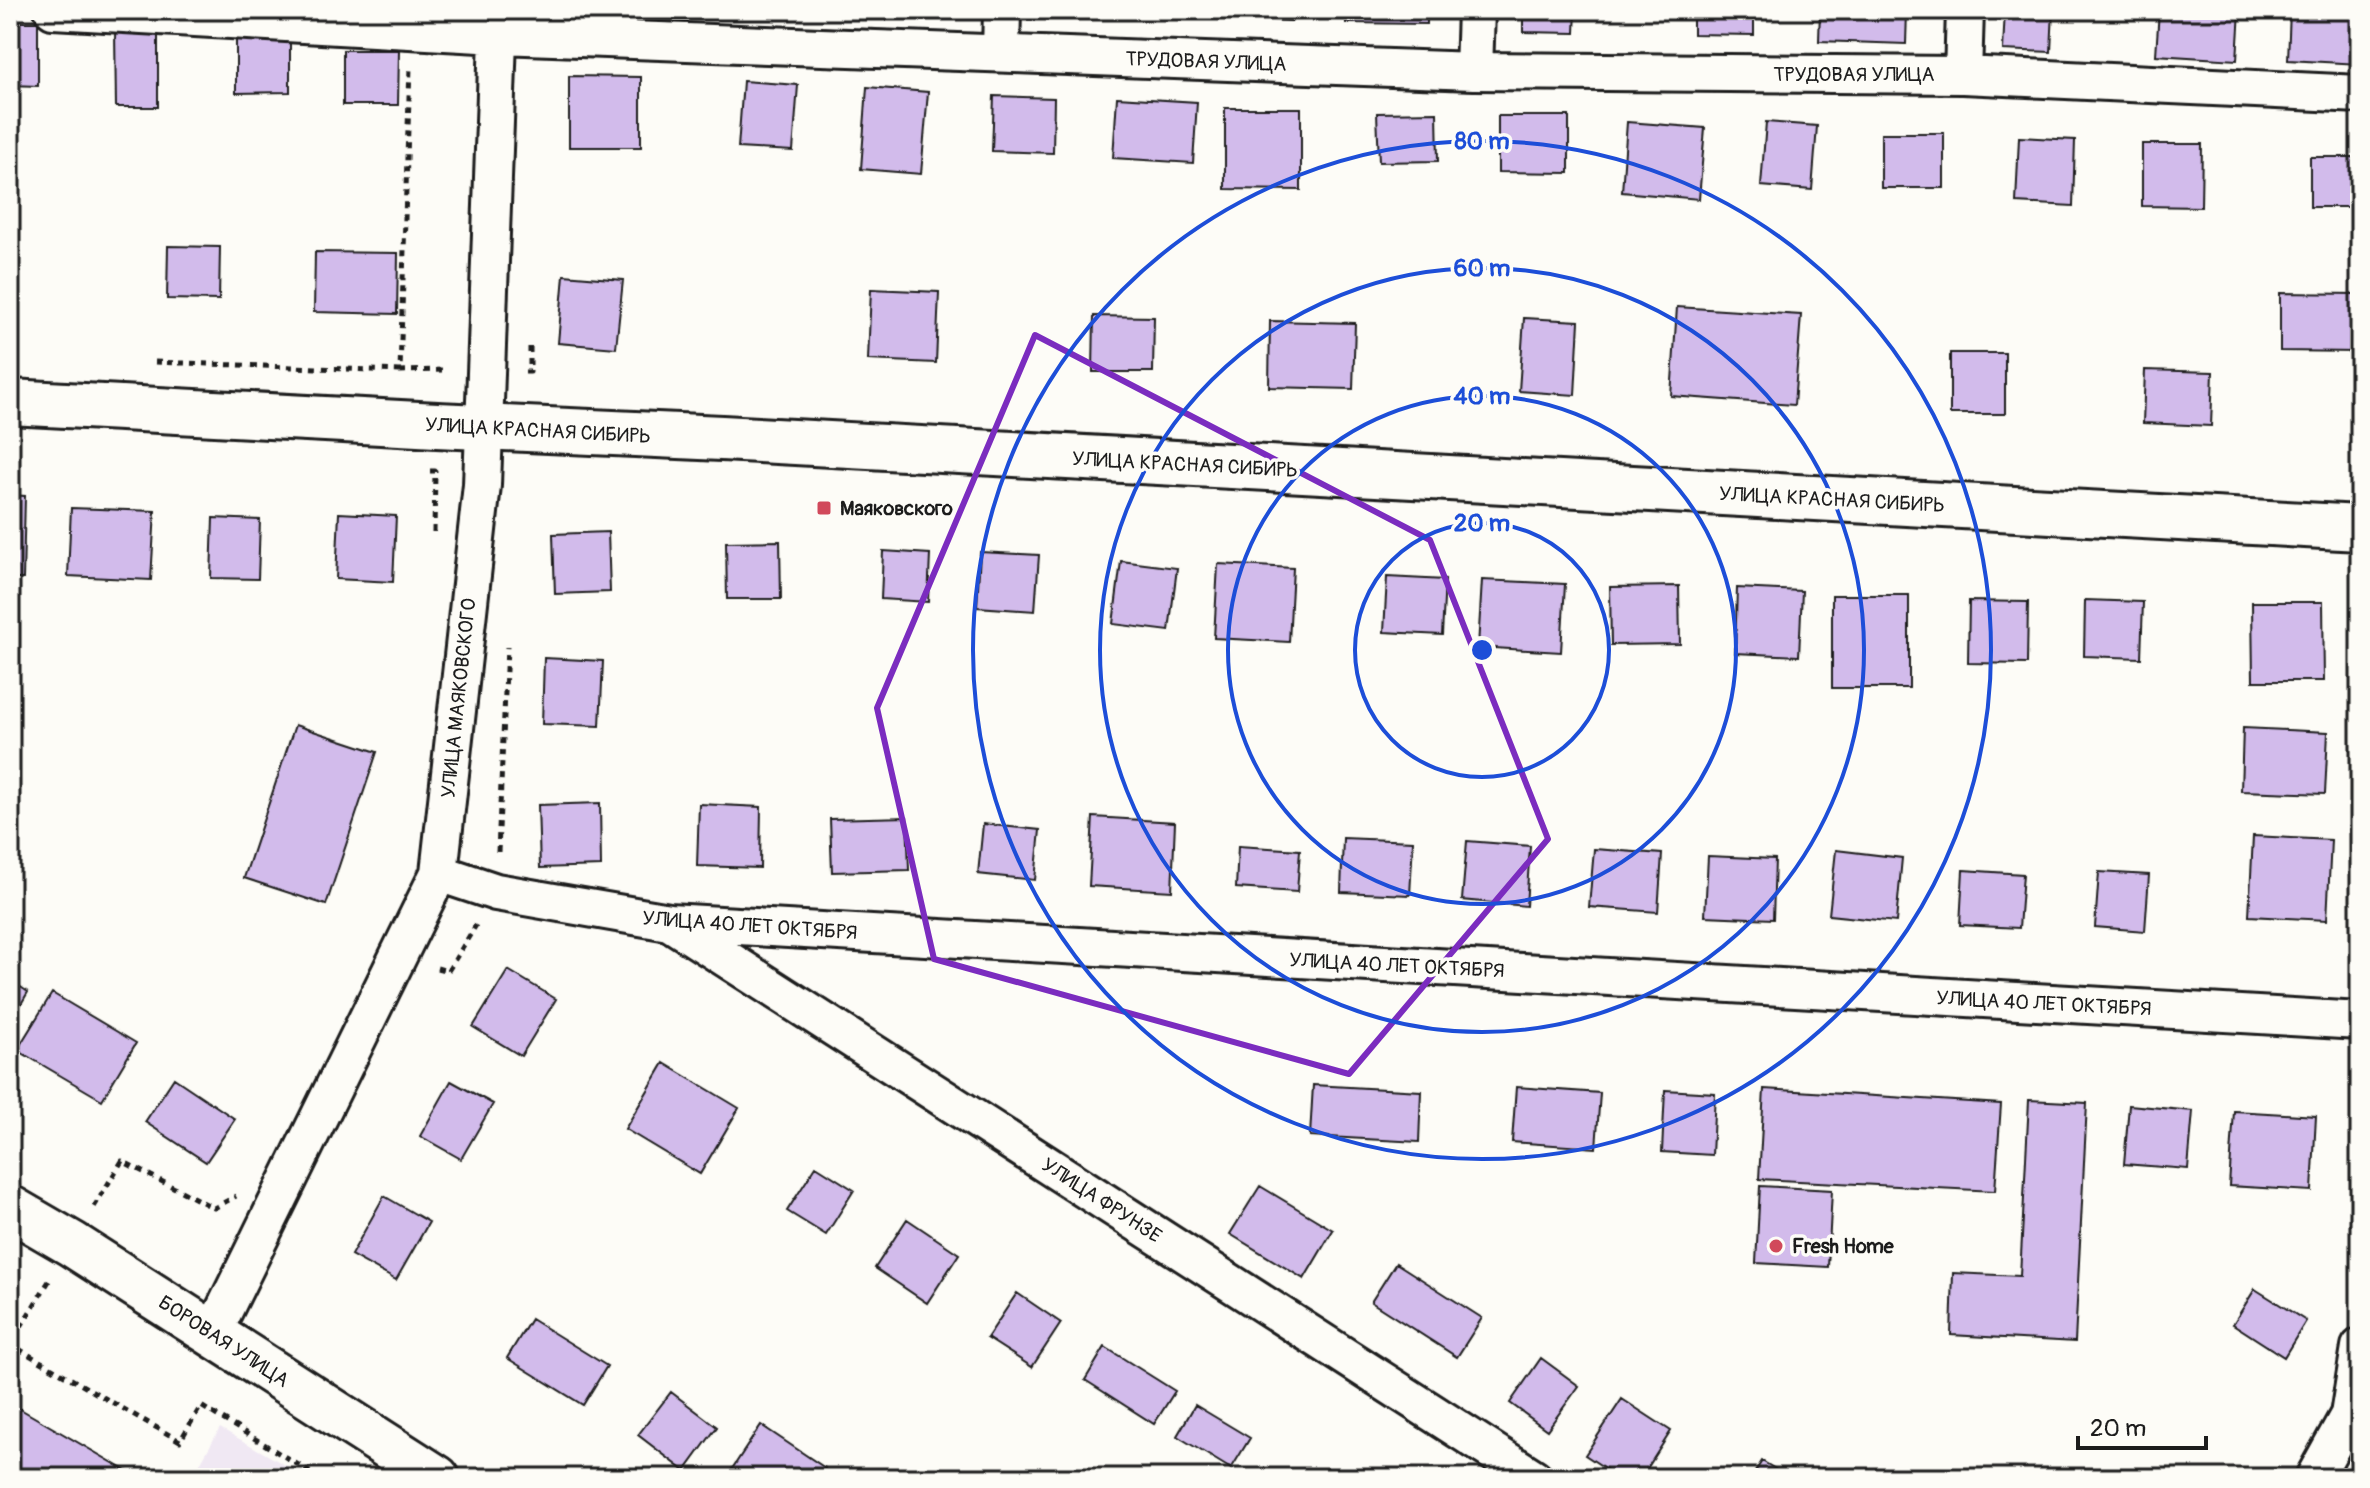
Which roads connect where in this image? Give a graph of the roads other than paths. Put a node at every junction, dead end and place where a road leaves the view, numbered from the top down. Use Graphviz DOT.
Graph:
graph roads {
  1 [pos="53,10"];
  2 [pos="1002,10"];
  3 [pos="1476,10"];
  4 [pos="1965,10"];
  5 [pos="498,23"];
  6 [pos="1001,53"];
  7 [pos="1474,71"];
  8 [pos="1963,75"];
  9 [pos="2360,94"];
  10 [pos="10,402"];
  11 [pos="483,428"];
  12 [pos="2360,528"];
  13 [pos="439,873"];
  14 [pos="669,922"];
  15 [pos="2360,1021"];
  16 [pos="10,1208"];
  17 [pos="213,1333"];
  18 [pos="2360,1347"];
  19 [pos="2355,1418"];
  20 [pos="437,1478"];
  21 [pos="1534,1478"];
  22 [pos="2314,1478"];
  1 -- 5 [label="street, ТРУДОВАЯ УЛИЦА"];
  2 -- 6 [label="street"];
  3 -- 7 [label="street"];
  4 -- 8 [label="street"];
  5 -- 6 [label="street, ТРУДОВАЯ УЛИЦА"];
  5 -- 11 [label="street, УЛИЦА МАЯКОВСКОГО"];
  6 -- 7 [label="street, ТРУДОВАЯ УЛИЦА"];
  7 -- 8 [label="street, ТРУДОВАЯ УЛИЦА"];
  8 -- 9 [label="street, ТРУДОВАЯ УЛИЦА"];
  10 -- 11 [label="main road, УЛИЦА КРАСНАЯ СИБИРЬ"];
  11 -- 12 [label="main road, УЛИЦА КРАСНАЯ СИБИРЬ"];
  11 -- 13 [label="street, УЛИЦА МАЯКОВСКОГО"];
  13 -- 14 [label="street, УЛИЦА 40 ЛЕТ ОКТЯБРЯ"];
  13 -- 17 [label="street, УЛИЦА МАЯКОВСКОГО"];
  14 -- 15 [label="street, УЛИЦА 40 ЛЕТ ОКТЯБРЯ"];
  14 -- 21 [label="street, УЛИЦА ФРУНЗЕ"];
  16 -- 17 [label="main road, БОРОВАЯ УЛИЦА"];
  17 -- 20 [label="main road, БОРОВАЯ УЛИЦА"];
  18 -- 19 [label="street"];
  19 -- 22 [label="street"];
}
